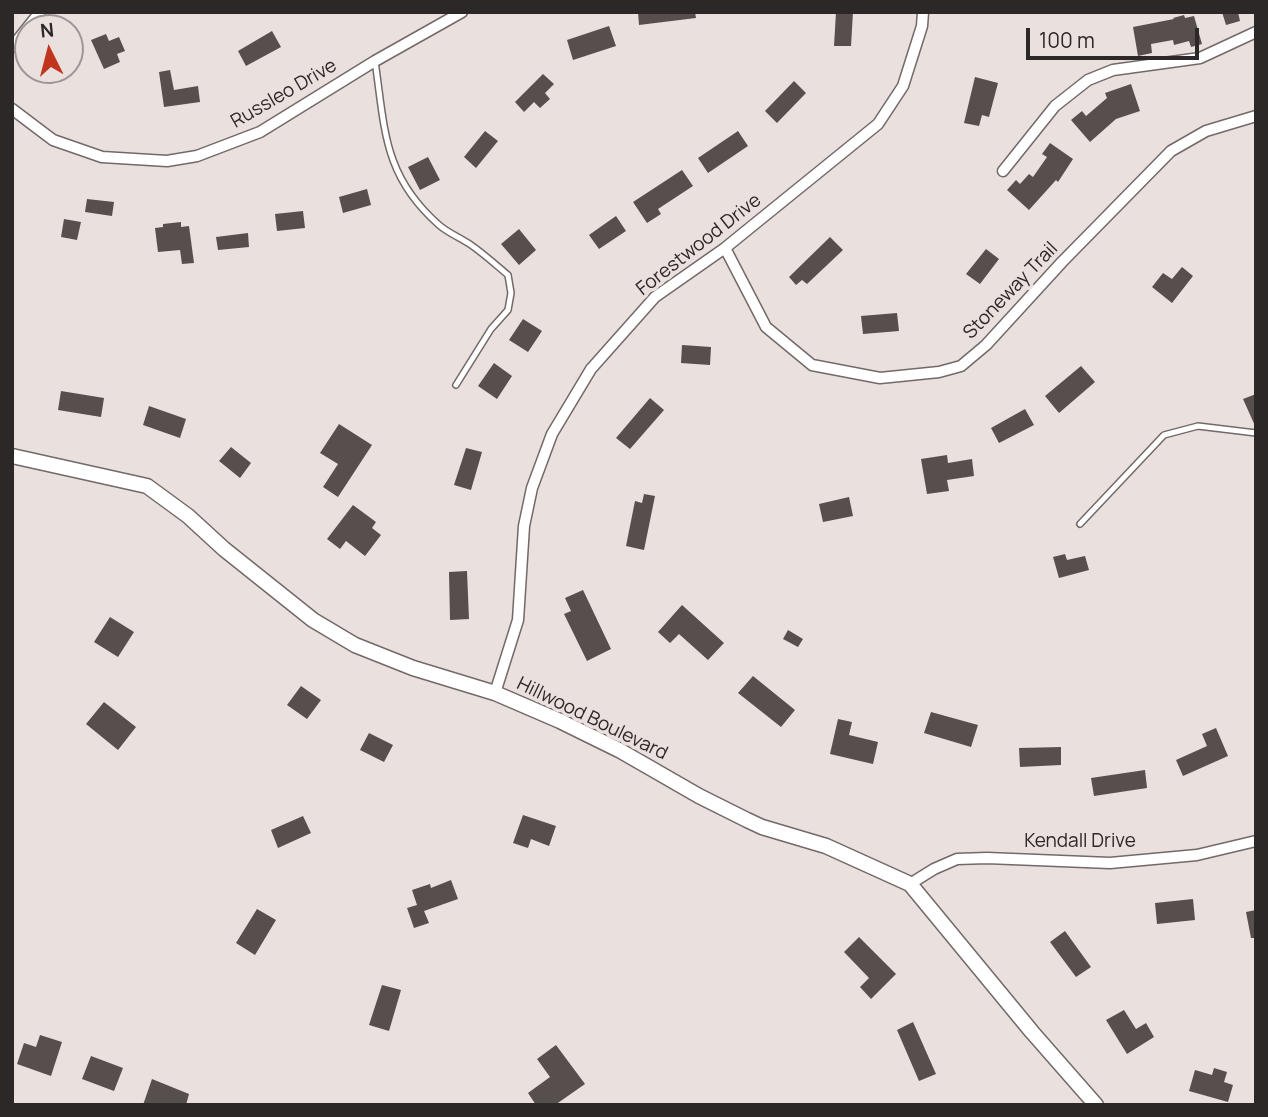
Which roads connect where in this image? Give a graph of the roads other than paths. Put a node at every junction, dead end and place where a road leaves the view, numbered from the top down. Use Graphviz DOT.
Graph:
graph roads {
  1 [pos="40,12"];
  2 [pos="462,12"];
  3 [pos="923,12"];
  4 [pos="1256,32"];
  5 [pos="12,47"];
  6 [pos="375,61"];
  7 [pos="12,109"];
  8 [pos="1256,116"];
  9 [pos="1003,171"];
  10 [pos="725,248"];
  11 [pos="456,385"];
  12 [pos="1256,433"];
  13 [pos="12,456"];
  14 [pos="1080,524"];
  15 [pos="495,693"];
  16 [pos="1256,841"];
  17 [pos="910,884"];
  18 [pos="1096,1105"];
  1 -- 5 [label="street"];
  2 -- 6 [label="street, Russleo Drive"];
  3 -- 10 [label="street, Forestwood Drive"];
  4 -- 9 [label="street"];
  6 -- 7 [label="street, Russleo Drive"];
  6 -- 11 [label="lane"];
  8 -- 10 [label="street, Stoneway Trail"];
  10 -- 15 [label="street, Forestwood Drive"];
  12 -- 14 [label="lane"];
  13 -- 15 [label="street, Hillwood Boulevard"];
  15 -- 17 [label="street, Hillwood Boulevard"];
  16 -- 17 [label="street, Kendall Drive"];
  17 -- 18 [label="street, Hillwood Boulevard"];
}
